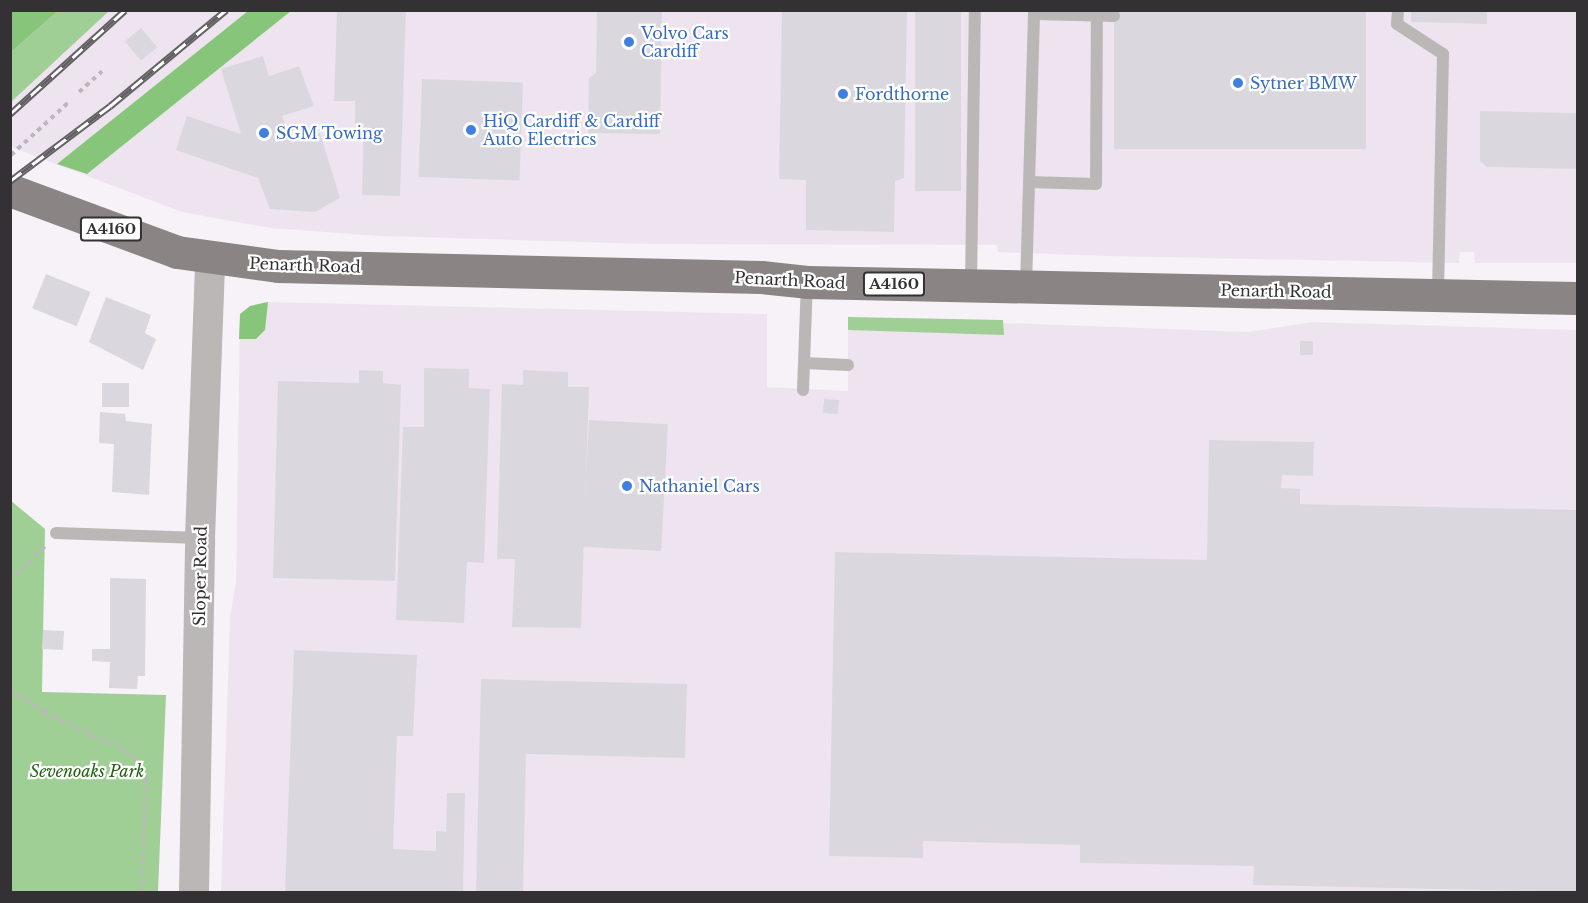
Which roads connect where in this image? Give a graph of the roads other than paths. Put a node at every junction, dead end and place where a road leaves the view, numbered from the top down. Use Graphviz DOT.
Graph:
graph roads {
  1 [pos="975,10"];
  2 [pos="1398,10"];
  3 [pos="1034,12"];
  4 [pos="1097,13"];
  5 [pos="1113,16"];
  6 [pos="1029,182"];
  7 [pos="15,192"];
  8 [pos="210,259"];
  9 [pos="807,282"];
  10 [pos="970,285"];
  11 [pos="1026,286"];
  12 [pos="1438,294"];
  13 [pos="1578,298"];
  14 [pos="804,363"];
  15 [pos="848,365"];
  16 [pos="803,390"];
  17 [pos="56,533"];
  18 [pos="200,538"];
  19 [pos="194,892"];
  1 -- 10 [label="lane"];
  2 -- 12 [label="lane"];
  3 -- 4 [label="lane"];
  3 -- 6 [label="lane"];
  4 -- 5 [label="lane"];
  4 -- 6 [label="lane"];
  6 -- 11 [label="lane"];
  7 -- 8 [label="main road, Penarth Road / A4160"];
  8 -- 9 [label="main road, Penarth Road / A4160"];
  8 -- 18 [label="street, Sloper Road"];
  9 -- 10 [label="main road, Penarth Road / A4160"];
  9 -- 14 [label="lane"];
  10 -- 11 [label="main road, Penarth Road / A4160"];
  11 -- 12 [label="main road, Penarth Road / A4160"];
  12 -- 13 [label="main road, Penarth Road / A4160"];
  14 -- 15 [label="lane"];
  14 -- 16 [label="lane"];
  17 -- 18 [label="lane"];
  18 -- 19 [label="street, Sloper Road"];
}
